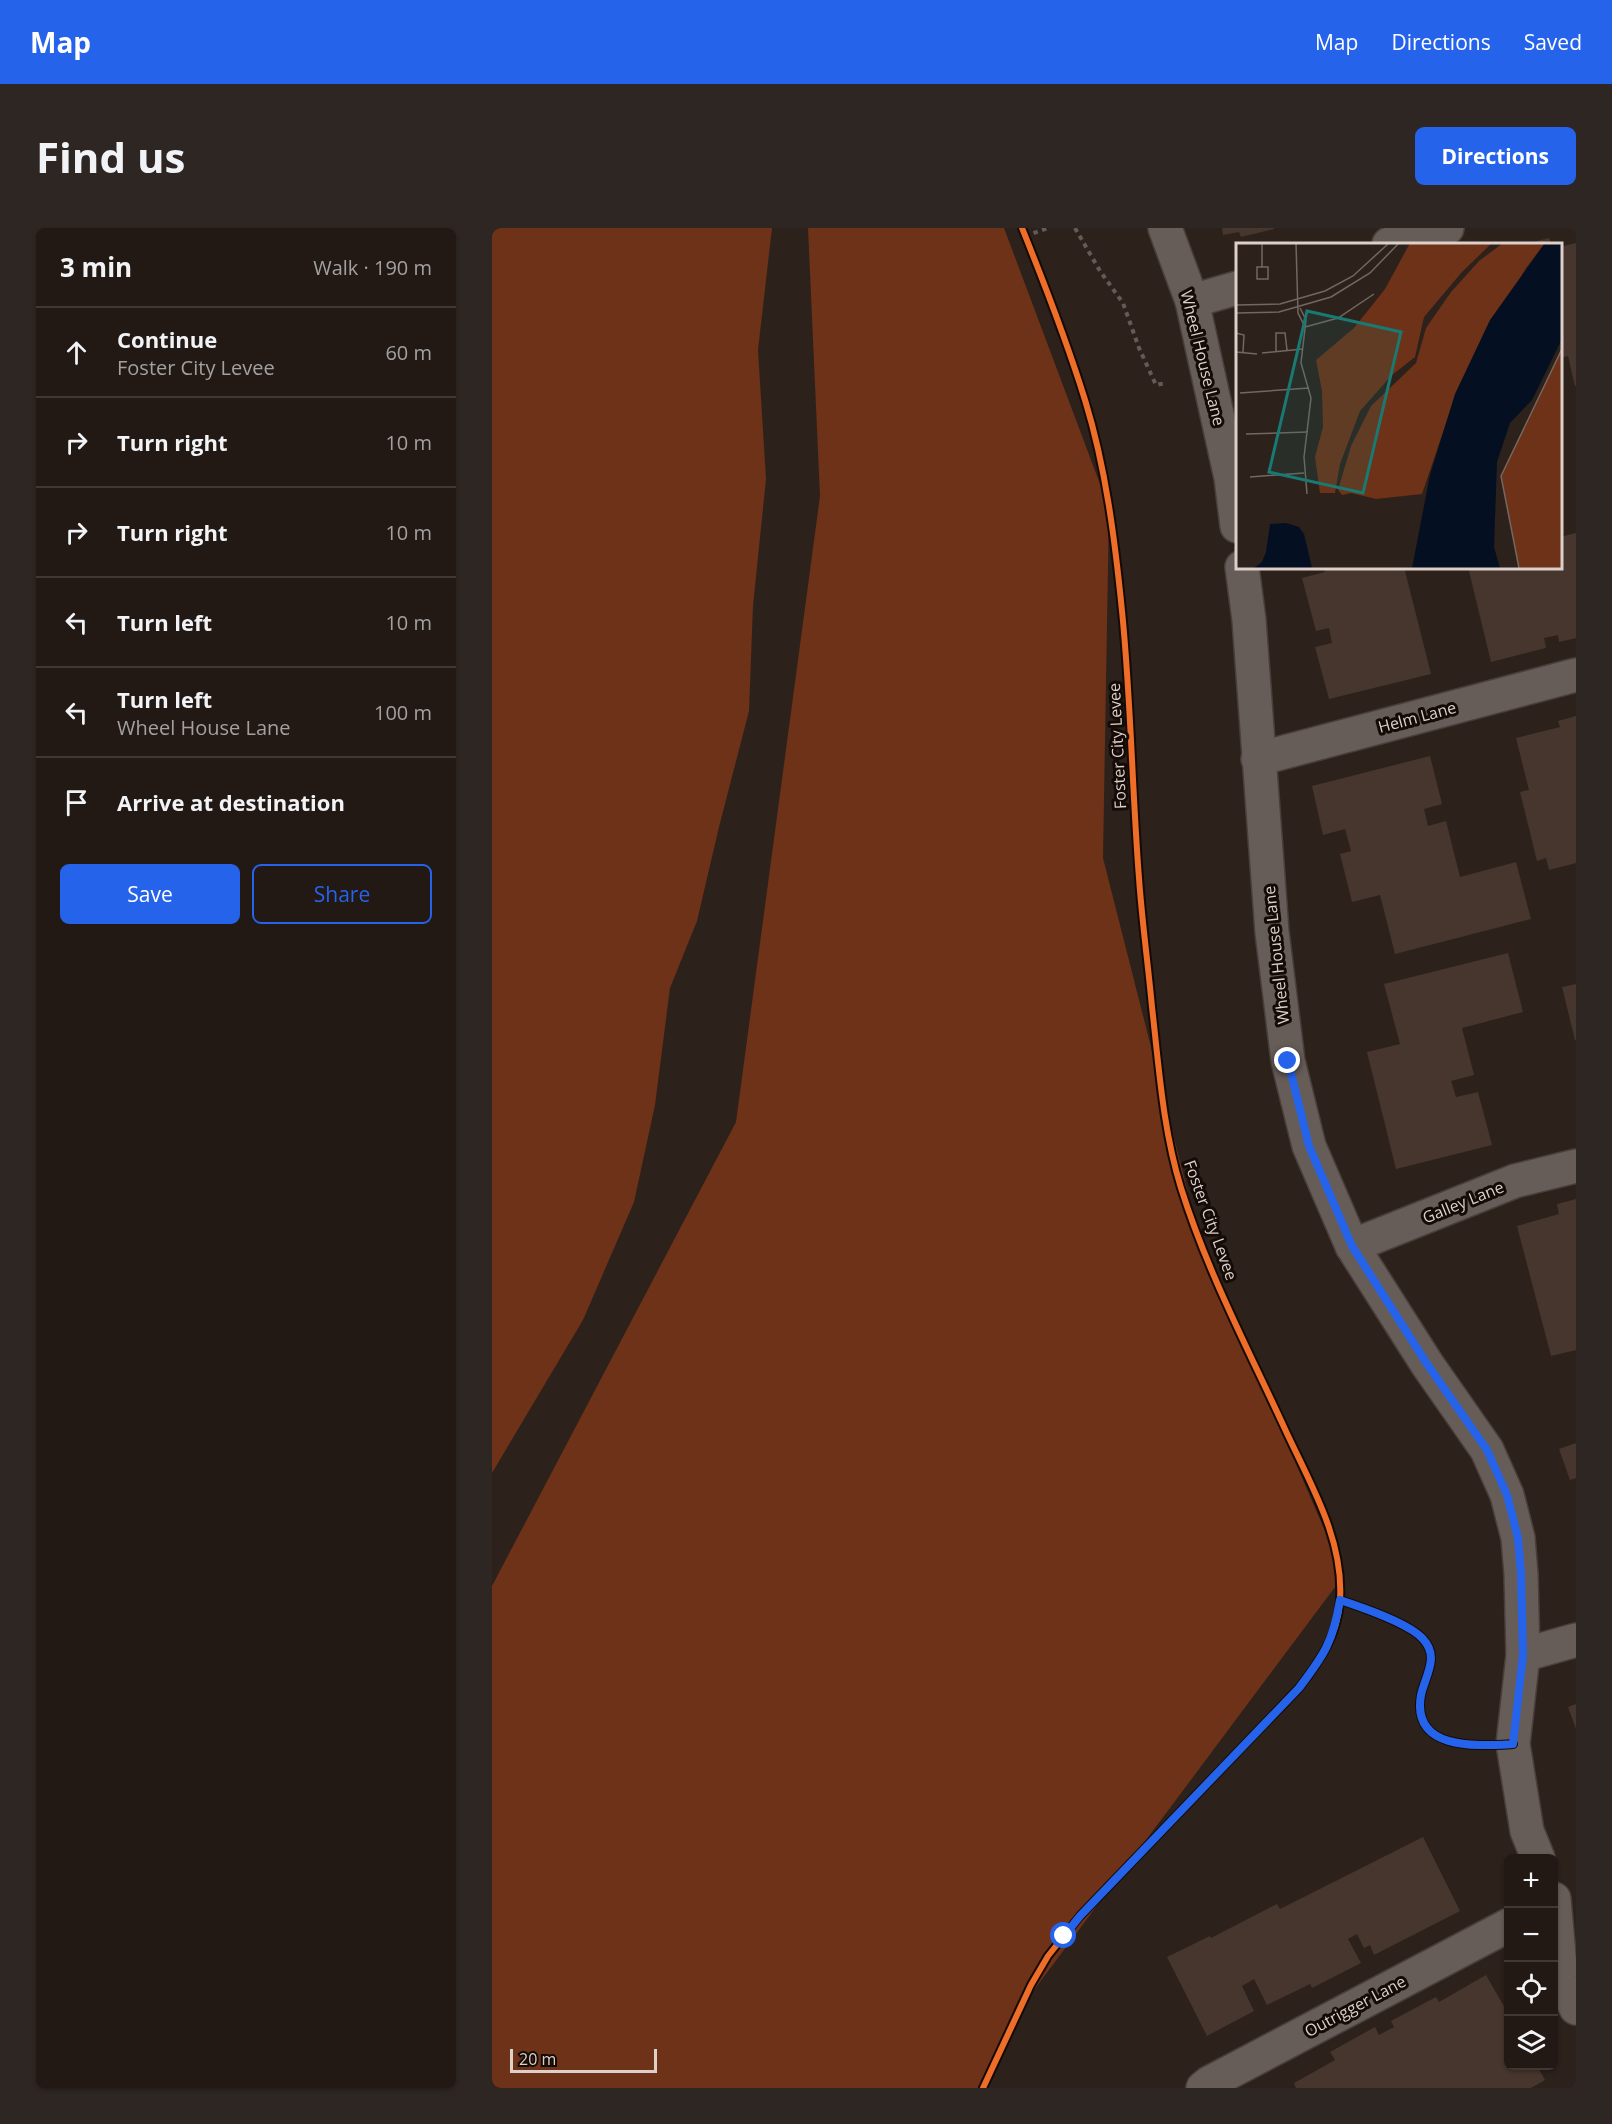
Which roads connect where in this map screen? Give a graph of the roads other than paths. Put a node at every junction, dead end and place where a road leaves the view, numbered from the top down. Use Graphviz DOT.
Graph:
graph roads {
  1 [pos="1165,228"];
  2 [pos="1447,228"];
  3 [pos="1393,243"];
  4 [pos="1236,288"];
  5 [pos="1191,301"];
  6 [pos="1236,518"];
  7 [pos="1242,568"];
  8 [pos="1576,675"];
  9 [pos="1258,759"];
  10 [pos="1576,1166"];
  11 [pos="1352,1246"];
  12 [pos="1576,1640"];
  13 [pos="1523,1655"];
  14 [pos="1536,1854"];
  15 [pos="1559,1906"];
  16 [pos="1504,1928"];
  17 [pos="1576,2008"];
  18 [pos="1203,2088"];
  1 -- 5 [label="street, Wheel House Lane"];
  2 -- 3 [label="street"];
  4 -- 5 [label="street"];
  5 -- 6 [label="street, Wheel House Lane"];
  7 -- 9 [label="street, Wheel House Lane"];
  8 -- 9 [label="street, Helm Lane"];
  9 -- 11 [label="street, Wheel House Lane"];
  10 -- 11 [label="street, Galley Lane"];
  11 -- 13 [label="street, Wheel House Lane"];
  12 -- 13 [label="street"];
  13 -- 14 [label="street, Wheel House Lane"];
  15 -- 17 [label="street"];
  16 -- 18 [label="street, Outrigger Lane"];
}
